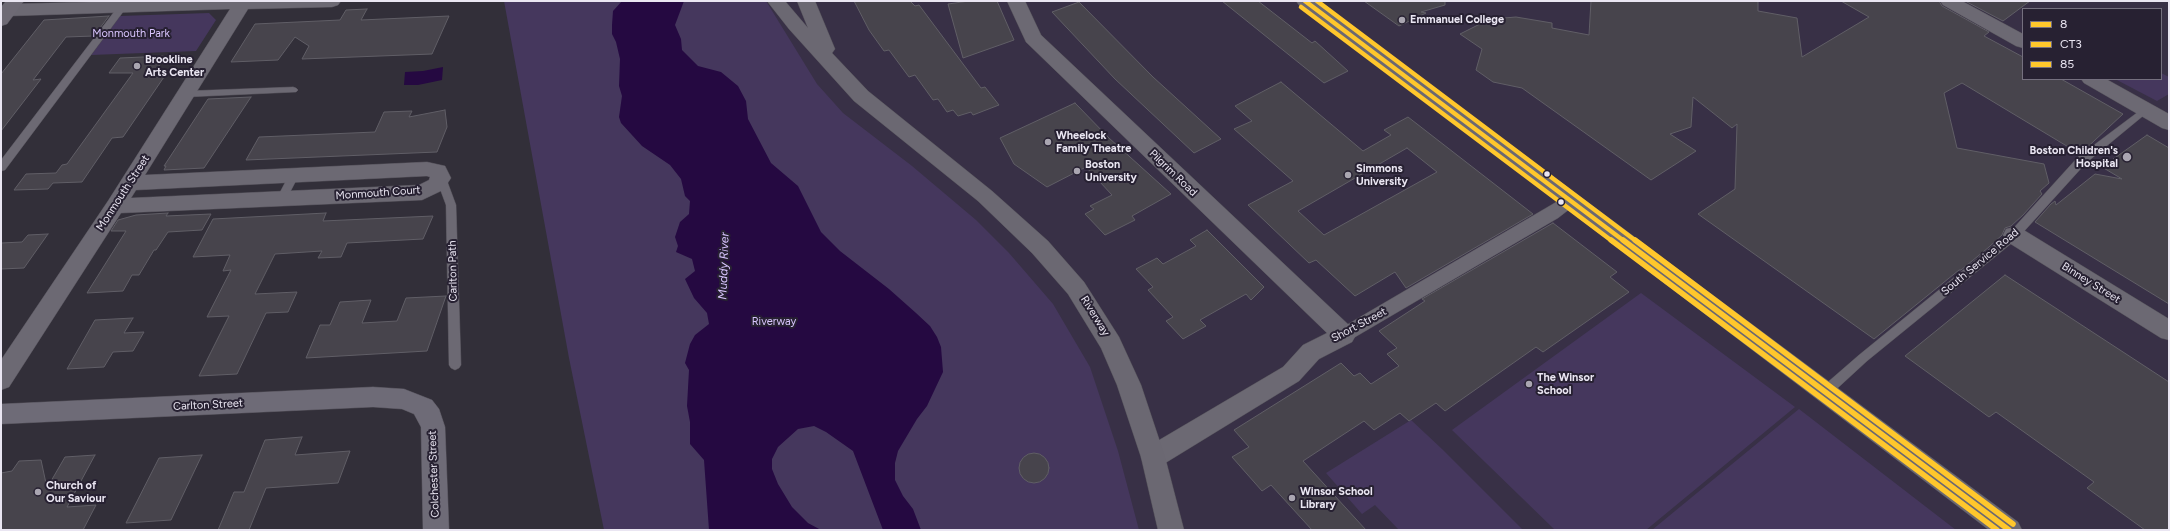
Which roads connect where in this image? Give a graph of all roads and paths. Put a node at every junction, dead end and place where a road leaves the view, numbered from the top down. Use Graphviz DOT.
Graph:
graph roads {
  1 [pos="332,1"];
  2 [pos="776,1"];
  3 [pos="797,1"];
  4 [pos="806,1"];
  5 [pos="1016,1"];
  6 [pos="1305,1"];
  7 [pos="1949,1"];
  8 [pos="243,3"];
  9 [pos="123,6"];
  10 [pos="8,11"];
  11 [pos="817,31"];
  12 [pos="2022,41"];
  13 [pos="844,77"];
  14 [pos="2092,80"];
  15 [pos="294,90"];
  16 [pos="186,94"];
  17 [pos="2146,109"];
  18 [pos="2169,122"];
  19 [pos="1,168"];
  20 [pos="294,175"];
  21 [pos="441,178"];
  22 [pos="129,183"];
  23 [pos="282,198"];
  24 [pos="1570,200"];
  25 [pos="115,206"];
  26 [pos="2014,235"];
  27 [pos="2169,331"];
  28 [pos="1344,335"];
  29 [pos="455,366"];
  30 [pos="1,380"];
  31 [pos="1825,392"];
  32 [pos="414,402"];
  33 [pos="1,414"];
  34 [pos="1153,457"];
  35 [pos="436,530"];
  36 [pos="1171,530"];
  37 [pos="2009,530"];
  1 -- 8 [label="street"];
  2 -- 13 [label="highway, Riverway"];
  3 -- 11 [label="highway"];
  4 -- 11 [label="highway, Riverway"];
  5 -- 28 [label="street, Pilgrim Road"];
  6 -- 24 [label="highway"];
  7 -- 12 [label="street"];
  8 -- 9 [label="street"];
  8 -- 16 [label="street, Monmouth Street"];
  9 -- 10 [label="street"];
  9 -- 19 [label="lane"];
  11 -- 13 [label="highway, Riverway"];
  13 -- 34 [label="highway, Riverway"];
  14 -- 17 [label="street"];
  15 -- 16 [label="lane"];
  16 -- 22 [label="street, Monmouth Street"];
  17 -- 18 [label="street"];
  17 -- 26 [label="lane, South Service Road"];
  20 -- 21 [label="street, Monmouth Court"];
  20 -- 22 [label="street, Monmouth Court"];
  20 -- 23 [label="lane"];
  21 -- 23 [label="street, Monmouth Court"];
  21 -- 29 [label="lane, Carlton Path"];
  22 -- 25 [label="street, Monmouth Street"];
  23 -- 25 [label="street, Monmouth Court"];
  24 -- 28 [label="street, Short Street"];
  24 -- 31 [label="highway"];
  25 -- 30 [label="street, Monmouth Street"];
  26 -- 27 [label="street, Binney Street"];
  26 -- 31 [label="lane, South Service Road"];
  28 -- 34 [label="street, Short Street"];
  31 -- 37 [label="highway"];
  32 -- 33 [label="main road, Carlton Street"];
  32 -- 35 [label="main road, Colchester Street"];
  34 -- 36 [label="highway, Riverway"];
}
